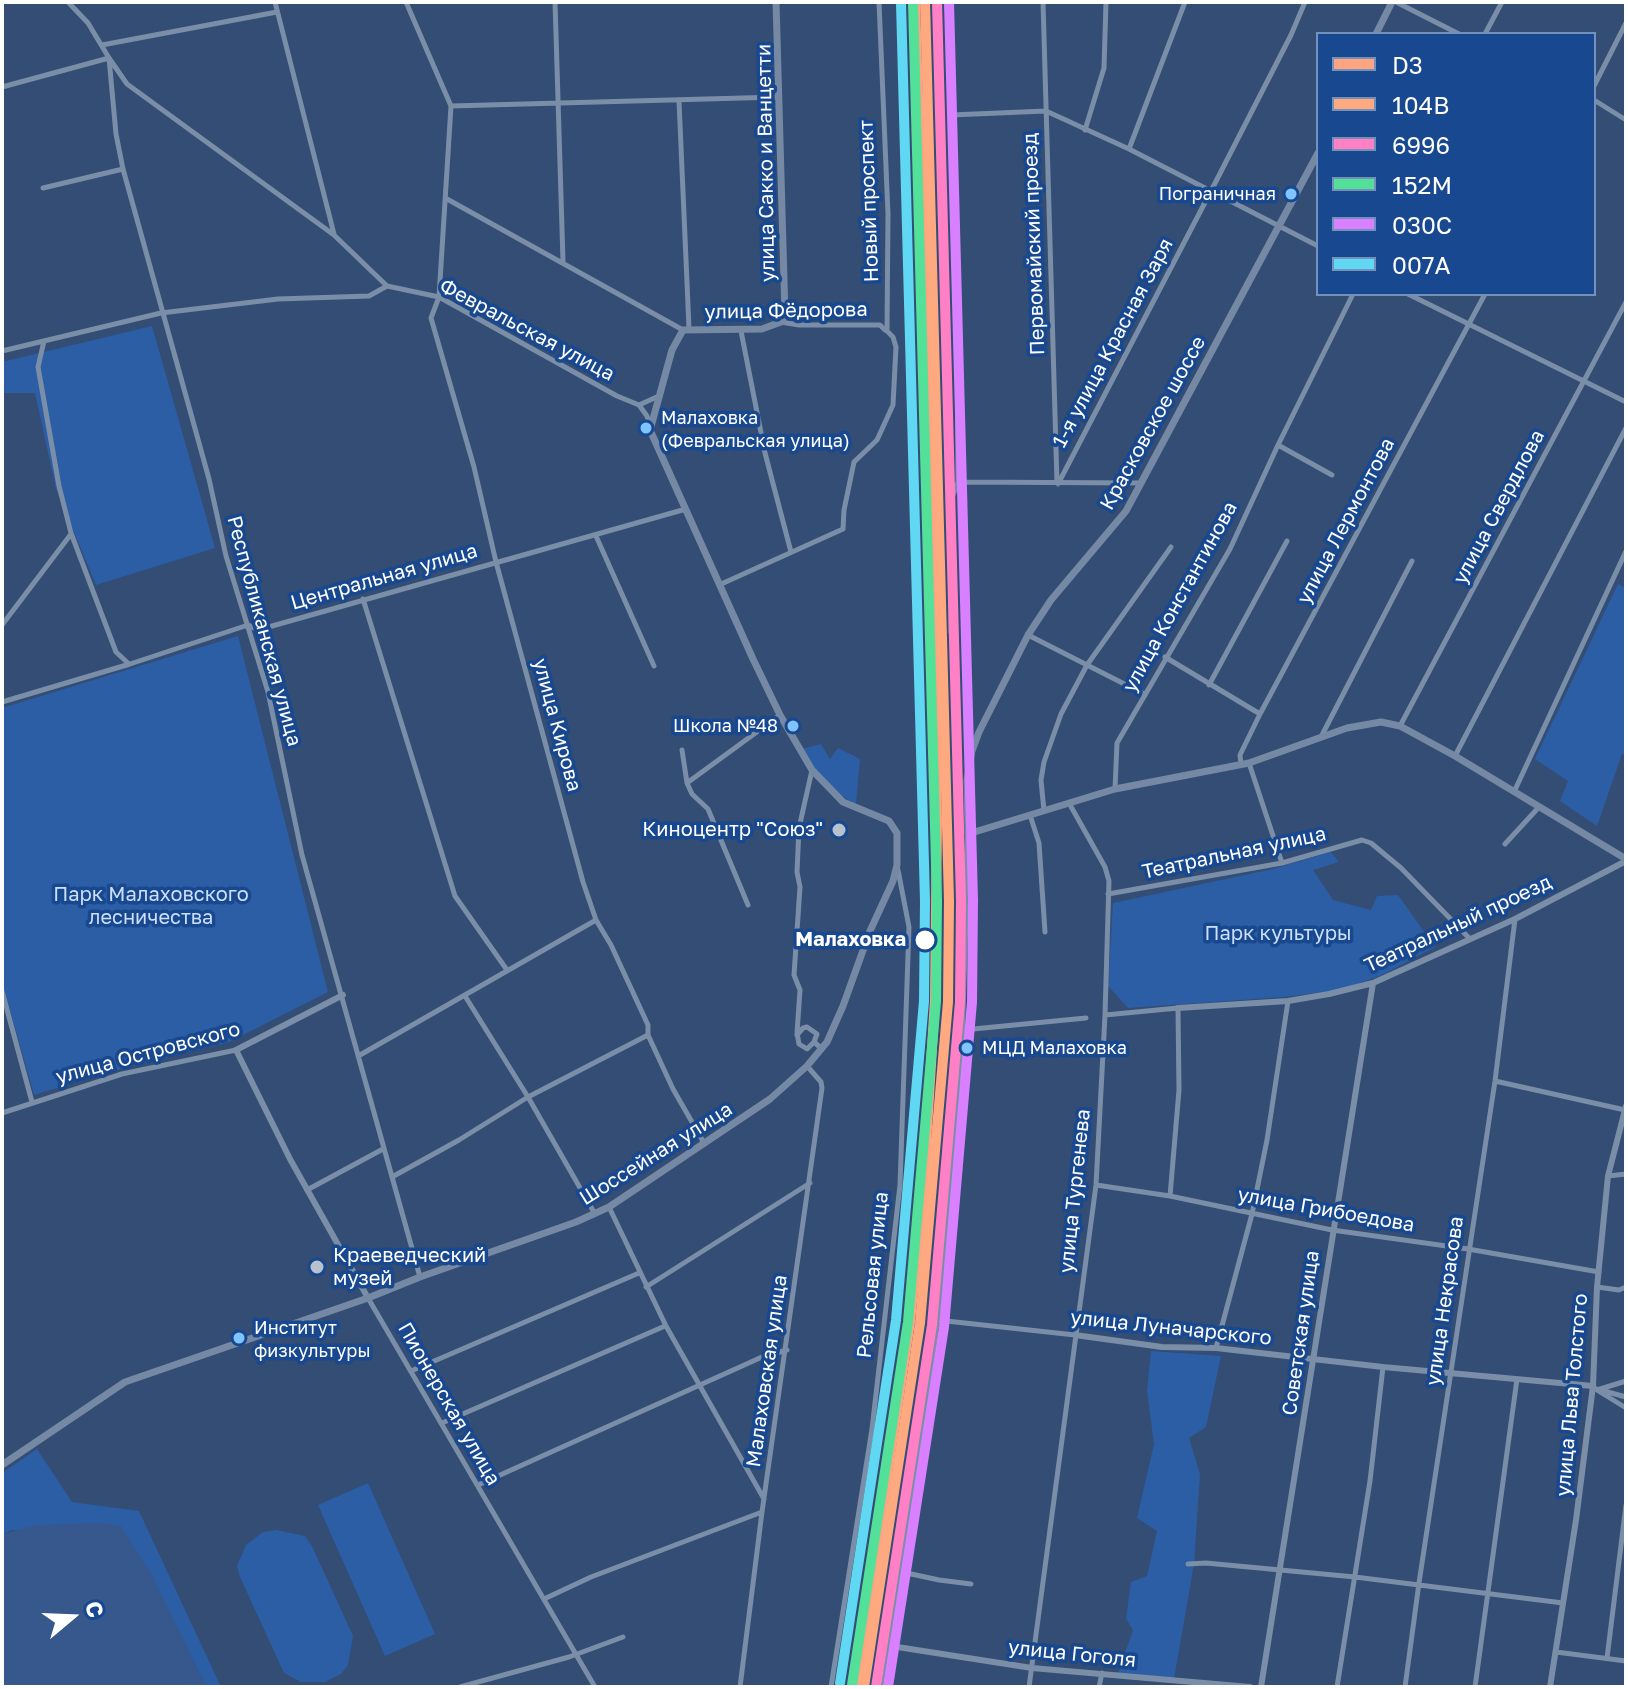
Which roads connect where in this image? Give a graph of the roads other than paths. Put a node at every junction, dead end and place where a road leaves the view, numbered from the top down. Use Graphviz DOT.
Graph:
graph roads {
  1 [pos="68,2"];
  2 [pos="275,2"];
  3 [pos="406,2"];
  4 [pos="555,2"];
  5 [pos="776,2"];
  6 [pos="879,2"];
  7 [pos="947,2"];
  8 [pos="1043,2"];
  9 [pos="1106,2"];
  10 [pos="1185,2"];
  11 [pos="1305,2"];
  12 [pos="1394,2"];
  13 [pos="1502,2"];
  14 [pos="277,12"];
  15 [pos="1626,23"];
  16 [pos="1377,32"];
  17 [pos="1455,32"];
  18 [pos="1486,32"];
  19 [pos="102,45"];
  20 [pos="109,58"];
  21 [pos="1596,82"];
  22 [pos="2,87"];
  23 [pos="780,97"];
  24 [pos="679,101"];
  25 [pos="1596,101"];
  26 [pos="558,103"];
  27 [pos="451,106"];
  28 [pos="1046,111"];
  29 [pos="951,115"];
  30 [pos="1626,120"];
  31 [pos="1085,130"];
  32 [pos="1129,149"];
  33 [pos="1316,157"];
  34 [pos="123,169"];
  35 [pos="43,188"];
  36 [pos="1211,191"];
  37 [pos="447,199"];
  38 [pos="1280,226"];
  39 [pos="334,235"];
  40 [pos="1316,245"];
  41 [pos="563,262"];
  42 [pos="387,286"];
  43 [pos="1352,296"];
  44 [pos="1412,296"];
  45 [pos="1484,296"];
  46 [pos="439,297"];
  47 [pos="1626,302"];
  48 [pos="161,313"];
  49 [pos="781,322"];
  50 [pos="1468,326"];
  51 [pos="686,329"];
  52 [pos="741,331"];
  53 [pos="887,331"];
  54 [pos="44,341"];
  55 [pos="2,351"];
  56 [pos="1584,383"];
  57 [pos="659,396"];
  58 [pos="1626,402"];
  59 [pos="639,405"];
  60 [pos="1626,428"];
  61 [pos="650,430"];
  62 [pos="1278,445"];
  63 [pos="1332,475"];
  64 [pos="958,482"];
  65 [pos="1141,483"];
  66 [pos="1058,484"];
  67 [pos="686,509"];
  68 [pos="71,533"];
  69 [pos="596,536"];
  70 [pos="1287,541"];
  71 [pos="1171,547"];
  72 [pos="1626,551"];
  73 [pos="791,552"];
  74 [pos="1412,561"];
  75 [pos="496,562"];
  76 [pos="719,585"];
  77 [pos="363,599"];
  78 [pos="2,625"];
  79 [pos="248,625"];
  80 [pos="951,632"];
  81 [pos="1028,635"];
  82 [pos="1165,657"];
  83 [pos="130,664"];
  84 [pos="1087,665"];
  85 [pos="654,666"];
  86 [pos="1209,685"];
  87 [pos="1144,694"];
  88 [pos="2,702"];
  89 [pos="1260,714"];
  90 [pos="780,715"];
  91 [pos="1400,726"];
  92 [pos="1320,738"];
  93 [pos="682,750"];
  94 [pos="1455,756"];
  95 [pos="1245,764"];
  96 [pos="812,770"];
  97 [pos="687,783"];
  98 [pos="1115,789"];
  99 [pos="1514,792"];
  100 [pos="1069,802"];
  101 [pos="1539,807"];
  102 [pos="1044,811"];
  103 [pos="1030,815"];
  104 [pos="968,834"];
  105 [pos="1505,844"];
  106 [pos="1626,860"];
  107 [pos="1282,863"];
  108 [pos="897,865"];
  109 [pos="1108,894"];
  110 [pos="748,905"];
  111 [pos="1515,919"];
  112 [pos="596,920"];
  113 [pos="1045,932"];
  114 [pos="1470,939"];
  115 [pos="507,970"];
  116 [pos="1373,983"];
  117 [pos="2,991"];
  118 [pos="343,995"];
  119 [pos="465,996"];
  120 [pos="1288,1001"];
  121 [pos="1178,1008"];
  122 [pos="1105,1015"];
  123 [pos="1086,1018"];
  124 [pos="963,1030"];
  125 [pos="648,1035"];
  126 [pos="797,1036"];
  127 [pos="814,1042"];
  128 [pos="822,1049"];
  129 [pos="236,1050"];
  130 [pos="360,1055"];
  131 [pos="807,1066"];
  132 [pos="1495,1081"];
  133 [pos="528,1097"];
  134 [pos="32,1102"];
  135 [pos="1626,1108"];
  136 [pos="2,1113"];
  137 [pos="704,1143"];
  138 [pos="383,1149"];
  139 [pos="1626,1174"];
  140 [pos="1608,1176"];
  141 [pos="392,1177"];
  142 [pos="811,1182"];
  143 [pos="1096,1185"];
  144 [pos="307,1190"];
  145 [pos="1170,1196"];
  146 [pos="609,1207"];
  147 [pos="595,1214"];
  148 [pos="1252,1214"];
  149 [pos="1332,1230"];
  150 [pos="1468,1249"];
  151 [pos="1599,1272"];
  152 [pos="639,1273"];
  153 [pos="420,1277"];
  154 [pos="646,1287"];
  155 [pos="1597,1287"];
  156 [pos="1626,1287"];
  157 [pos="368,1298"];
  158 [pos="937,1320"];
  159 [pos="666,1326"];
  160 [pos="1075,1335"];
  161 [pos="1216,1348"];
  162 [pos="787,1350"];
  163 [pos="1314,1360"];
  164 [pos="1383,1367"];
  165 [pos="411,1371"];
  166 [pos="1451,1372"];
  167 [pos="1517,1379"];
  168 [pos="1626,1381"];
  169 [pos="700,1384"];
  170 [pos="1595,1388"];
  171 [pos="1626,1397"];
  172 [pos="1626,1408"];
  173 [pos="442,1423"];
  174 [pos="2,1465"];
  175 [pos="478,1485"];
  176 [pos="764,1500"];
  177 [pos="1626,1505"];
  178 [pos="762,1512"];
  179 [pos="1625,1530"];
  180 [pos="1188,1564"];
  181 [pos="1280,1571"];
  182 [pos="902,1572"];
  183 [pos="1355,1577"];
  184 [pos="1419,1583"];
  185 [pos="971,1584"];
  186 [pos="1488,1595"];
  187 [pos="544,1599"];
  188 [pos="1563,1603"];
  189 [pos="623,1637"];
  190 [pos="891,1646"];
  191 [pos="1556,1652"];
  192 [pos="578,1654"];
  193 [pos="1607,1658"];
  194 [pos="1626,1661"];
  195 [pos="1032,1668"];
  196 [pos="1102,1673"];
  197 [pos="488,1684"];
  198 [pos="460,1687"];
  199 [pos="595,1687"];
  200 [pos="740,1687"];
  201 [pos="831,1687"];
  202 [pos="884,1687"];
  203 [pos="1029,1687"];
  204 [pos="1099,1687"];
  205 [pos="1250,1687"];
  206 [pos="1261,1687"];
  207 [pos="1337,1687"];
  208 [pos="1405,1687"];
  209 [pos="1475,1687"];
  210 [pos="1550,1687"];
  1 -- 19 [label="street, Республиканская улица"];
  2 -- 14 [label="street"];
  3 -- 27 [label="street"];
  4 -- 26 [label="street"];
  5 -- 23 [label="main road, улица Сакко и Ванцетти"];
  6 -- 53 [label="street, Новый проспект"];
  7 -- 29 [label="street"];
  8 -- 28 [label="street, Первомайский проезд"];
  9 -- 31 [label="street"];
  10 -- 32 [label="street"];
  11 -- 36 [label="street, 1-я улица Красная Заря"];
  12 -- 16 [label="main road"];
  12 -- 17 [label="street"];
  13 -- 18 [label="street"];
  14 -- 19 [label="street"];
  14 -- 39 [label="street"];
  15 -- 21 [label="street"];
  19 -- 20 [label="street, Республиканская улица"];
  20 -- 22 [label="street"];
  20 -- 34 [label="street, Республиканская улица"];
  20 -- 39 [label="street"];
  23 -- 24 [label="street"];
  23 -- 49 [label="main road, улица Сакко и Ванцетти"];
  24 -- 26 [label="street"];
  24 -- 51 [label="street"];
  25 -- 30 [label="street"];
  26 -- 27 [label="street"];
  26 -- 41 [label="street"];
  27 -- 37 [label="street, улица Кирова"];
  28 -- 29 [label="street"];
  28 -- 31 [label="street"];
  28 -- 66 [label="street, Первомайский проезд"];
  29 -- 64 [label="street"];
  31 -- 32 [label="street"];
  32 -- 36 [label="street"];
  33 -- 38 [label="main road, Красковское шоссе"];
  34 -- 35 [label="street"];
  34 -- 48 [label="street, Республиканская улица"];
  36 -- 38 [label="street"];
  36 -- 66 [label="street, 1-я улица Красная Заря"];
  37 -- 41 [label="street"];
  37 -- 46 [label="street, улица Кирова"];
  38 -- 40 [label="street"];
  38 -- 65 [label="main road, Красковское шоссе"];
  39 -- 42 [label="street"];
  41 -- 51 [label="street"];
  42 -- 46 [label="street, Февральская улица"];
  42 -- 48 [label="street, Февральская улица"];
  43 -- 62 [label="street, улица Константинова"];
  44 -- 50 [label="street"];
  45 -- 50 [label="street, улица Лермонтова"];
  46 -- 59 [label="street, Февральская улица"];
  46 -- 75 [label="street, улица Кирова"];
  47 -- 56 [label="street, улица Свердлова"];
  48 -- 54 [label="street, Февральская улица"];
  48 -- 79 [label="street, Республиканская улица"];
  49 -- 52 [label="main road, улица Фёдорова"];
  49 -- 53 [label="street, улица Фёдорова"];
  50 -- 56 [label="street"];
  50 -- 89 [label="street, улица Лермонтова"];
  51 -- 52 [label="main road, улица Фёдорова"];
  51 -- 57 [label="main road"];
  52 -- 73 [label="street"];
  53 -- 73 [label="street, Новый проспект"];
  54 -- 55 [label="street, Февральская улица"];
  54 -- 68 [label="street"];
  56 -- 58 [label="street"];
  56 -- 91 [label="street, улица Свердлова"];
  57 -- 59 [label="street"];
  57 -- 61 [label="main road"];
  59 -- 61 [label="street"];
  60 -- 94 [label="street"];
  61 -- 67 [label="main road"];
  62 -- 63 [label="street"];
  62 -- 82 [label="street, улица Константинова"];
  64 -- 66 [label="street"];
  64 -- 80 [label="street"];
  65 -- 66 [label="street"];
  65 -- 81 [label="main road, Красковское шоссе"];
  67 -- 69 [label="street, Центральная улица"];
  67 -- 76 [label="main road"];
  68 -- 78 [label="street"];
  68 -- 83 [label="street"];
  69 -- 75 [label="street, Центральная улица"];
  69 -- 85 [label="street"];
  70 -- 86 [label="street"];
  71 -- 84 [label="street"];
  72 -- 99 [label="street"];
  73 -- 76 [label="street"];
  74 -- 92 [label="street"];
  75 -- 77 [label="street, Центральная улица"];
  75 -- 112 [label="street, улица Кирова"];
  76 -- 90 [label="main road"];
  77 -- 79 [label="street, Центральная улица"];
  77 -- 115 [label="street"];
  79 -- 83 [label="street, Центральная улица"];
  79 -- 118 [label="street, Республиканская улица"];
  81 -- 84 [label="street"];
  81 -- 104 [label="main road, Красковское шоссе"];
  82 -- 86 [label="street"];
  82 -- 87 [label="street, улица Константинова"];
  83 -- 88 [label="street, Центральная улица"];
  84 -- 87 [label="street"];
  84 -- 102 [label="street"];
  86 -- 89 [label="street"];
  87 -- 98 [label="street, улица Константинова"];
  89 -- 95 [label="street, улица Лермонтова"];
  90 -- 96 [label="main road"];
  90 -- 97 [label="street"];
  91 -- 92 [label="main road"];
  91 -- 94 [label="main road"];
  92 -- 95 [label="main road"];
  93 -- 97 [label="street"];
  94 -- 99 [label="main road"];
  95 -- 98 [label="main road"];
  95 -- 107 [label="street"];
  96 -- 108 [label="main road, Шоссейная улица"];
  96 -- 126 [label="street"];
  97 -- 110 [label="street"];
  98 -- 100 [label="main road"];
  99 -- 101 [label="main road"];
  100 -- 102 [label="main road"];
  100 -- 109 [label="street, улица Тургенева"];
  101 -- 105 [label="street"];
  101 -- 106 [label="main road"];
  102 -- 103 [label="main road"];
  103 -- 104 [label="main road"];
  103 -- 113 [label="street"];
  104 -- 124 [label="street"];
  106 -- 111 [label="street, Театральный проезд"];
  107 -- 109 [label="street, Театральная улица"];
  107 -- 114 [label="street, Театральная улица"];
  108 -- 128 [label="main road, Шоссейная улица"];
  108 -- 201 [label="street, Рельсовая улица"];
  109 -- 122 [label="street, улица Тургенева"];
  111 -- 114 [label="street, Театральный проезд"];
  111 -- 132 [label="street, улица Некрасова"];
  112 -- 115 [label="street"];
  112 -- 125 [label="street, улица Кирова"];
  114 -- 116 [label="street, Театральный проезд"];
  115 -- 119 [label="street"];
  116 -- 120 [label="street, Театральный проезд"];
  116 -- 149 [label="street, Советская улица"];
  117 -- 134 [label="street"];
  118 -- 129 [label="street, улица Островского"];
  118 -- 130 [label="street, Республиканская улица"];
  119 -- 130 [label="street"];
  119 -- 133 [label="street"];
  120 -- 121 [label="street, Театральный проезд"];
  120 -- 148 [label="street"];
  121 -- 122 [label="street, Театральный проезд"];
  121 -- 145 [label="street"];
  122 -- 143 [label="street, улица Тургенева"];
  123 -- 124 [label="street"];
  124 -- 158 [label="street"];
  125 -- 133 [label="street"];
  125 -- 137 [label="street, улица Кирова"];
  126 -- 127 [label="street"];
  126 -- 127 [label="street"];
  127 -- 128 [label="street"];
  128 -- 131 [label="main road, Шоссейная улица"];
  129 -- 134 [label="street, улица Островского"];
  129 -- 144 [label="street, Пионерская улица"];
  130 -- 138 [label="street, Республиканская улица"];
  131 -- 137 [label="main road, Шоссейная улица"];
  131 -- 142 [label="street, Малаховская улица"];
  132 -- 135 [label="street"];
  132 -- 150 [label="street, улица Некрасова"];
  133 -- 141 [label="street"];
  133 -- 147 [label="street"];
  134 -- 136 [label="street, улица Островского"];
  135 -- 140 [label="street, улица Льва Толстого"];
  137 -- 146 [label="main road, Шоссейная улица"];
  138 -- 141 [label="street, Республиканская улица"];
  138 -- 144 [label="street"];
  139 -- 140 [label="street"];
  140 -- 151 [label="street, улица Льва Толстого"];
  141 -- 153 [label="street, Республиканская улица"];
  142 -- 154 [label="street"];
  142 -- 162 [label="street, Малаховская улица"];
  143 -- 145 [label="street, улица Грибоедова"];
  143 -- 160 [label="street, улица Тургенева"];
  144 -- 157 [label="street, Пионерская улица"];
  145 -- 148 [label="street, улица Грибоедова"];
  146 -- 147 [label="main road, Шоссейная улица"];
  146 -- 152 [label="street"];
  147 -- 153 [label="main road, Шоссейная улица"];
  148 -- 149 [label="street, улица Грибоедова"];
  148 -- 161 [label="street"];
  149 -- 150 [label="street, улица Грибоедова"];
  149 -- 163 [label="street, Советская улица"];
  150 -- 151 [label="street, улица Грибоедова"];
  150 -- 166 [label="street, улица Некрасова"];
  151 -- 155 [label="street, улица Льва Толстого"];
  152 -- 154 [label="street"];
  152 -- 165 [label="street"];
  153 -- 157 [label="main road, Шоссейная улица"];
  154 -- 159 [label="street"];
  155 -- 156 [label="street"];
  155 -- 170 [label="street, улица Льва Толстого"];
  157 -- 165 [label="street, Пионерская улица"];
  157 -- 174 [label="main road, Шоссейная улица"];
  158 -- 160 [label="street, улица Луначарского"];
  158 -- 182 [label="street"];
  159 -- 169 [label="street"];
  159 -- 173 [label="street"];
  160 -- 161 [label="street, улица Луначарского"];
  160 -- 195 [label="street, улица Тургенева"];
  161 -- 163 [label="street, улица Луначарского"];
  162 -- 169 [label="street"];
  162 -- 176 [label="street, Малаховская улица"];
  163 -- 164 [label="street, улица Луначарского"];
  163 -- 181 [label="street, Советская улица"];
  164 -- 166 [label="street, улица Луначарского"];
  164 -- 183 [label="street"];
  165 -- 173 [label="street, Пионерская улица"];
  166 -- 167 [label="street, улица Луначарского"];
  166 -- 184 [label="street, улица Некрасова"];
  167 -- 170 [label="street, улица Луначарского"];
  167 -- 186 [label="street"];
  168 -- 170 [label="street"];
  169 -- 175 [label="street"];
  169 -- 176 [label="street"];
  170 -- 171 [label="street"];
  170 -- 172 [label="street"];
  170 -- 188 [label="street, улица Льва Толстого"];
  173 -- 175 [label="street, Пионерская улица"];
  175 -- 187 [label="street, Пионерская улица"];
  176 -- 178 [label="street, Малаховская улица"];
  177 -- 179 [label="street"];
  178 -- 187 [label="street"];
  178 -- 200 [label="street, Малаховская улица"];
  179 -- 193 [label="street"];
  180 -- 181 [label="street"];
  181 -- 183 [label="street"];
  181 -- 206 [label="street, Советская улица"];
  182 -- 185 [label="street"];
  182 -- 190 [label="street"];
  183 -- 184 [label="street"];
  183 -- 207 [label="street"];
  184 -- 186 [label="street"];
  184 -- 208 [label="street, улица Некрасова"];
  186 -- 188 [label="street"];
  186 -- 209 [label="street"];
  187 -- 192 [label="street, Пионерская улица"];
  188 -- 191 [label="street, улица Льва Толстого"];
  189 -- 192 [label="street"];
  190 -- 195 [label="street, улица Гоголя"];
  190 -- 202 [label="street"];
  191 -- 193 [label="street"];
  191 -- 210 [label="street, улица Льва Толстого"];
  192 -- 197 [label="street"];
  192 -- 199 [label="street, Пионерская улица"];
  193 -- 194 [label="street"];
  195 -- 196 [label="street, улица Гоголя"];
  195 -- 203 [label="street, улица Тургенева"];
  196 -- 204 [label="street"];
  196 -- 205 [label="street, улица Гоголя"];
  197 -- 198 [label="street"];
}
